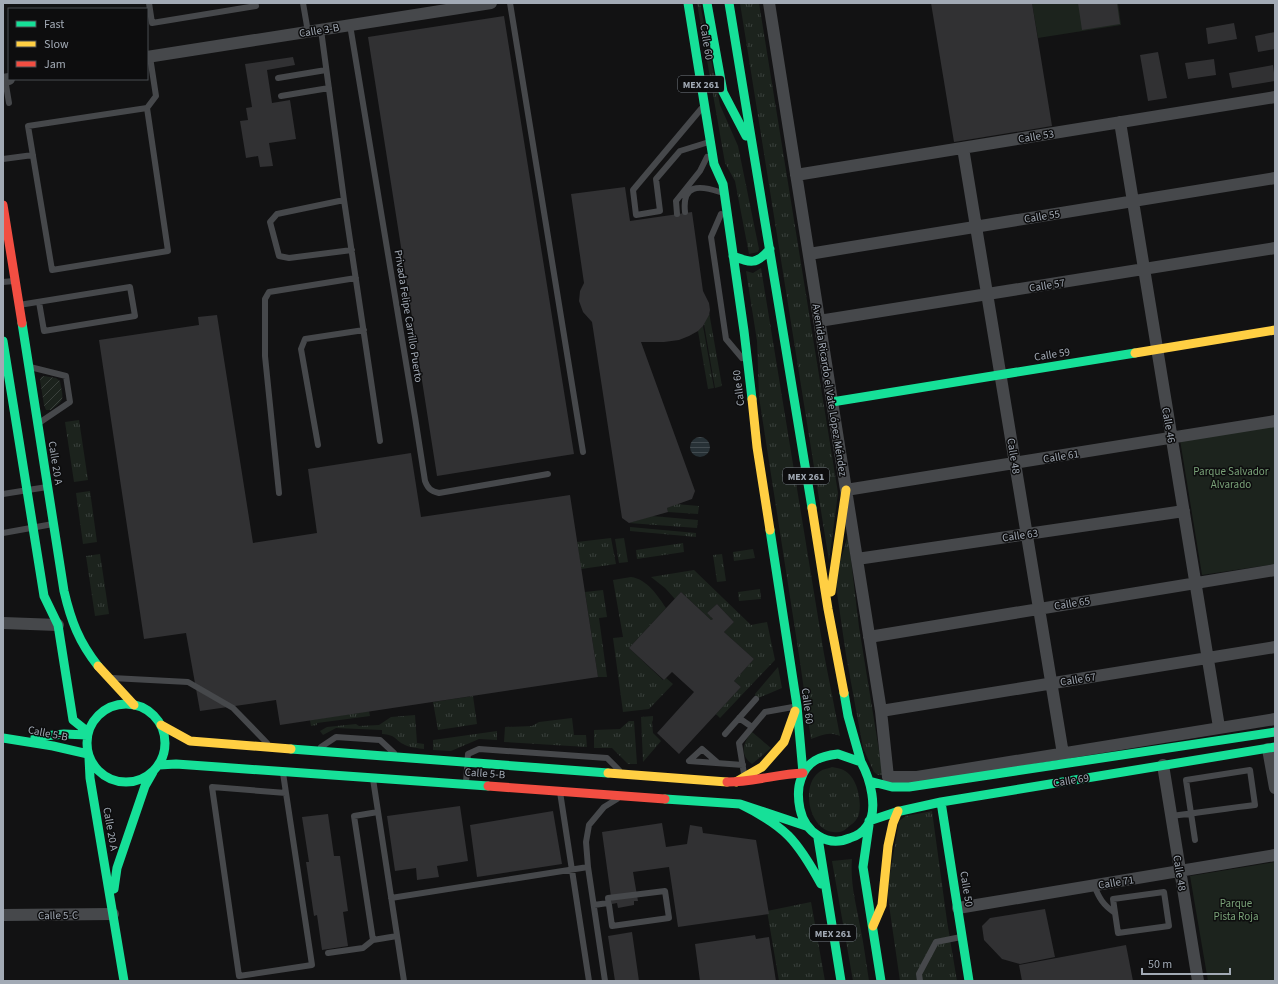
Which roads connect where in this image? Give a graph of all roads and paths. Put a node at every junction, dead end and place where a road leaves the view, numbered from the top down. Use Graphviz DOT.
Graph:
graph roads {
  1 [pos="149,3"];
  2 [pos="255,3"];
  3 [pos="303,3"];
  4 [pos="490,3"];
  5 [pos="510,3"];
  6 [pos="688,3"];
  7 [pos="707,3"];
  8 [pos="729,3"];
  9 [pos="769,3"];
  10 [pos="350,25"];
  11 [pos="321,30"];
  12 [pos="308,32"];
  13 [pos="148,57"];
  14 [pos="326,70"];
  15 [pos="278,78"];
  16 [pos="6,79"];
  17 [pos="329,88"];
  18 [pos="281,96"];
  19 [pos="1275,97"];
  20 [pos="9,102"];
  21 [pos="705,104"];
  22 [pos="147,108"];
  23 [pos="1120,122"];
  24 [pos="711,144"];
  25 [pos="963,148"];
  26 [pos="754,152"];
  27 [pos="33,155"];
  28 [pos="3,159"];
  29 [pos="796,175"];
  30 [pos="1275,178"];
  31 [pos="724,193"];
  32 [pos="344,200"];
  33 [pos="1133,201"];
  34 [pos="726,203"];
  35 [pos="3,205"];
  36 [pos="685,212"];
  37 [pos="677,214"];
  38 [pos="976,227"];
  39 [pos="1275,248"];
  40 [pos="770,249"];
  41 [pos="352,250"];
  42 [pos="809,254"];
  43 [pos="733,256"];
  44 [pos="1144,270"];
  45 [pos="356,278"];
  46 [pos="15,281"];
  47 [pos="3,282"];
  48 [pos="987,294"];
  49 [pos="39,302"];
  50 [pos="19,305"];
  51 [pos="819,321"];
  52 [pos="364,330"];
  53 [pos="1275,330"];
  54 [pos="1275,338"];
  55 [pos="3,341"];
  56 [pos="1157,353"];
  57 [pos="748,365"];
  58 [pos="29,367"];
  59 [pos="1064,374"];
  60 [pos="1002,382"];
  61 [pos="7,396"];
  62 [pos="836,408"];
  63 [pos="1275,421"];
  64 [pos="38,423"];
  65 [pos="1172,438"];
  66 [pos="380,441"];
  67 [pos="318,445"];
  68 [pos="583,452"];
  69 [pos="1015,463"];
  70 [pos="548,474"];
  71 [pos="48,487"];
  72 [pos="27,490"];
  73 [pos="846,490"];
  74 [pos="279,493"];
  75 [pos="3,494"];
  76 [pos="1184,512"];
  77 [pos="54,524"];
  78 [pos="33,528"];
  79 [pos="3,533"];
  80 [pos="1027,534"];
  81 [pos="857,559"];
  82 [pos="1275,570"];
  83 [pos="1195,583"];
  84 [pos="828,609"];
  85 [pos="1039,609"];
  86 [pos="3,623"];
  87 [pos="58,625"];
  88 [pos="869,637"];
  89 [pos="1275,647"];
  90 [pos="1208,658"];
  91 [pos="108,678"];
  92 [pos="1051,684"];
  93 [pos="756,699"];
  94 [pos="134,705"];
  95 [pos="797,706"];
  96 [pos="881,711"];
  97 [pos="739,718"];
  98 [pos="1275,719"];
  99 [pos="161,725"];
  100 [pos="752,727"];
  101 [pos="1219,727"];
  102 [pos="1275,732"];
  103 [pos="88,733"];
  104 [pos="725,734"];
  105 [pos="271,747"];
  106 [pos="316,750"];
  107 [pos="1271,751"];
  108 [pos="89,756"];
  109 [pos="399,757"];
  110 [pos="1064,759"];
  111 [pos="467,762"];
  112 [pos="861,762"];
  113 [pos="718,763"];
  114 [pos="1006,763"];
  115 [pos="743,765"];
  116 [pos="1163,765"];
  117 [pos="1210,767"];
  118 [pos="156,768"];
  119 [pos="282,771"];
  120 [pos="803,773"];
  121 [pos="622,774"];
  122 [pos="1000,774"];
  123 [pos="372,777"];
  124 [pos="745,777"];
  125 [pos="888,777"];
  126 [pos="870,780"];
  127 [pos="736,782"];
  128 [pos="466,784"];
  129 [pos="1275,788"];
  130 [pos="560,791"];
  131 [pos="286,793"];
  132 [pos="624,796"];
  133 [pos="941,802"];
  134 [pos="740,804"];
  135 [pos="898,811"];
  136 [pos="378,812"];
  137 [pos="1191,814"];
  138 [pos="1172,816"];
  139 [pos="869,823"];
  140 [pos="806,826"];
  141 [pos="818,838"];
  142 [pos="1195,840"];
  143 [pos="1275,855"];
  144 [pos="588,867"];
  145 [pos="572,870"];
  146 [pos="1180,871"];
  147 [pos="1094,886"];
  148 [pos="826,894"];
  149 [pos="391,898"];
  150 [pos="608,903"];
  151 [pos="594,904"];
  152 [pos="958,908"];
  153 [pos="113,909"];
  154 [pos="1115,913"];
  155 [pos="3,915"];
  156 [pos="873,927"];
  157 [pos="397,936"];
  158 [pos="962,937"];
  159 [pos="373,940"];
  160 [pos="328,953"];
  161 [pos="124,981"];
  162 [pos="404,981"];
  163 [pos="589,981"];
  164 [pos="605,981"];
  165 [pos="841,981"];
  166 [pos="881,981"];
  167 [pos="920,981"];
  168 [pos="969,981"];
  169 [pos="1198,981"];
  1 -- 2 [label="lane"];
  3 -- 12 [label="lane"];
  4 -- 10 [label="street, Calle 3-B"];
  5 -- 68 [label="lane"];
  6 -- 21 [label="street, Calle 60 / MEX 261"];
  7 -- 26 [label="street"];
  8 -- 26 [label="street, MEX 261"];
  9 -- 29 [label="street, Avenida Ricardo el Vate López Méndez"];
  10 -- 11 [label="street, Calle 3-B"];
  10 -- 70 [label="lane, Privada Felipe Carrillo Puerto"];
  11 -- 12 [label="street, Calle 3-B"];
  11 -- 14 [label="lane"];
  12 -- 13 [label="street, Calle 3-B"];
  13 -- 22 [label="lane"];
  14 -- 15 [label="lane"];
  14 -- 17 [label="lane"];
  16 -- 20 [label="lane"];
  17 -- 18 [label="lane"];
  17 -- 32 [label="lane"];
  19 -- 23 [label="street, Calle 53"];
  21 -- 24 [label="street, Calle 60 / MEX 261"];
  21 -- 24 [label="lane"];
  22 -- 27 [label="lane"];
  22 -- 27 [label="lane"];
  23 -- 25 [label="street, Calle 53"];
  23 -- 33 [label="street, Calle 46"];
  24 -- 31 [label="street, Calle 60 / MEX 261"];
  24 -- 37 [label="lane"];
  25 -- 29 [label="street, Calle 53"];
  25 -- 38 [label="street, Calle 48"];
  26 -- 40 [label="street, MEX 261"];
  27 -- 28 [label="lane"];
  29 -- 42 [label="street, Avenida Ricardo el Vate López Méndez"];
  30 -- 33 [label="street, Calle 55"];
  31 -- 34 [label="street, Calle 60 / MEX 261"];
  31 -- 36 [label="lane"];
  32 -- 41 [label="lane"];
  32 -- 41 [label="lane"];
  33 -- 38 [label="street, Calle 55"];
  33 -- 44 [label="street, Calle 46"];
  34 -- 43 [label="street, Calle 60 / MEX 261"];
  34 -- 57 [label="lane"];
  35 -- 46 [label="street, Calle 20 A"];
  38 -- 42 [label="street, Calle 55"];
  38 -- 48 [label="street, Calle 48"];
  39 -- 44 [label="street, Calle 57"];
  40 -- 43 [label="street"];
  40 -- 84 [label="street, MEX 261"];
  41 -- 45 [label="lane"];
  42 -- 51 [label="street, Avenida Ricardo el Vate López Méndez"];
  43 -- 57 [label="street, Calle 60 / MEX 261"];
  44 -- 48 [label="street, Calle 57"];
  44 -- 56 [label="street, Calle 46"];
  45 -- 52 [label="lane"];
  45 -- 74 [label="lane"];
  46 -- 47 [label="lane"];
  46 -- 50 [label="street, Calle 20 A"];
  48 -- 51 [label="street, Calle 57"];
  48 -- 60 [label="street, Calle 48"];
  49 -- 49 [label="lane"];
  49 -- 50 [label="lane"];
  50 -- 58 [label="street, Calle 20 A"];
  51 -- 62 [label="street, Avenida Ricardo el Vate López Méndez"];
  52 -- 66 [label="lane"];
  52 -- 67 [label="lane"];
  53 -- 56 [label="street, Calle 59"];
  54 -- 56 [label="street, Calle 59"];
  55 -- 61 [label="street"];
  56 -- 59 [label="street, Calle 59"];
  56 -- 60 [label="street, Calle 59"];
  56 -- 65 [label="street, Calle 46"];
  57 -- 95 [label="street, Calle 60 / MEX 261"];
  58 -- 64 [label="street, Calle 20 A"];
  58 -- 64 [label="lane"];
  60 -- 62 [label="street, Calle 59"];
  60 -- 69 [label="street, Calle 48"];
  61 -- 72 [label="street"];
  62 -- 73 [label="street, Avenida Ricardo el Vate López Méndez"];
  63 -- 65 [label="street, Calle 61"];
  64 -- 71 [label="street, Calle 20 A"];
  65 -- 69 [label="street, Calle 61"];
  65 -- 76 [label="street, Calle 46"];
  69 -- 73 [label="street, Calle 61"];
  69 -- 80 [label="street, Calle 48"];
  71 -- 72 [label="lane"];
  71 -- 77 [label="street, Calle 20 A"];
  72 -- 75 [label="lane"];
  72 -- 78 [label="street"];
  73 -- 81 [label="street, Avenida Ricardo el Vate López Méndez"];
  73 -- 84 [label="street"];
  76 -- 80 [label="street, Calle 63"];
  76 -- 83 [label="street, Calle 46"];
  77 -- 78 [label="lane"];
  77 -- 91 [label="street, Calle 20 A"];
  78 -- 79 [label="lane"];
  78 -- 87 [label="street"];
  80 -- 81 [label="street, Calle 63"];
  80 -- 85 [label="street, Calle 48"];
  81 -- 88 [label="street, Avenida Ricardo el Vate López Méndez"];
  82 -- 83 [label="street, Calle 65"];
  83 -- 85 [label="street, Calle 65"];
  83 -- 90 [label="street, Calle 46"];
  84 -- 112 [label="street, MEX 261"];
  85 -- 88 [label="street, Calle 65"];
  85 -- 92 [label="street, Calle 48"];
  86 -- 87 [label="street"];
  87 -- 103 [label="street"];
  88 -- 96 [label="street, Avenida Ricardo el Vate López Méndez"];
  89 -- 90 [label="street, Calle 67"];
  90 -- 92 [label="street, Calle 67"];
  90 -- 101 [label="street, Calle 46"];
  91 -- 94 [label="street, Calle 20 A"];
  91 -- 105 [label="lane"];
  92 -- 96 [label="street, Calle 67"];
  92 -- 110 [label="street, Calle 48"];
  93 -- 97 [label="lane"];
  94 -- 99 [label="street"];
  94 -- 103 [label="street"];
  95 -- 100 [label="lane"];
  95 -- 120 [label="street, Calle 60 / MEX 261"];
  95 -- 124 [label="street"];
  96 -- 125 [label="street, Avenida Ricardo el Vate López Méndez"];
  97 -- 100 [label="lane"];
  97 -- 104 [label="lane"];
  98 -- 101 [label="street, Calle 69"];
  99 -- 105 [label="street, Calle 5-B"];
  99 -- 118 [label="street"];
  100 -- 115 [label="lane"];
  101 -- 110 [label="street, Calle 69"];
  102 -- 110 [label="street, Calle 69"];
  103 -- 108 [label="street"];
  103 -- 108 [label="street, Calle 5-B"];
  105 -- 106 [label="street, Calle 5-B"];
  106 -- 109 [label="street, Calle 5-B"];
  106 -- 109 [label="lane"];
  107 -- 117 [label="street, Calle 69"];
  107 -- 129 [label="street"];
  108 -- 118 [label="street"];
  108 -- 153 [label="street, Calle 20 A"];
  109 -- 111 [label="street, Calle 5-B"];
  110 -- 114 [label="street, Calle 69"];
  110 -- 122 [label="street, Calle 69"];
  111 -- 121 [label="street, Calle 5-B"];
  111 -- 121 [label="lane"];
  111 -- 128 [label="lane"];
  112 -- 120 [label="street"];
  112 -- 126 [label="street"];
  113 -- 115 [label="lane"];
  114 -- 122 [label="street"];
  114 -- 125 [label="street, Calle 69"];
  115 -- 124 [label="lane"];
  116 -- 117 [label="street, Calle 69"];
  116 -- 133 [label="street, Calle 69"];
  116 -- 138 [label="street, Calle 48"];
  117 -- 137 [label="lane"];
  117 -- 137 [label="lane"];
  118 -- 119 [label="street, Calle 5-B"];
  118 -- 153 [label="street, Calle 20 A"];
  119 -- 123 [label="street, Calle 5-B"];
  119 -- 131 [label="lane"];
  120 -- 127 [label="street, Calle 5-B"];
  120 -- 140 [label="street"];
  121 -- 127 [label="street, Calle 5-B"];
  122 -- 126 [label="street, Calle 69"];
  123 -- 128 [label="street, Calle 5-B"];
  123 -- 136 [label="lane"];
  124 -- 127 [label="street"];
  126 -- 139 [label="street"];
  128 -- 130 [label="street, Calle 5-B"];
  130 -- 132 [label="street, Calle 5-B"];
  130 -- 145 [label="lane"];
  131 -- 131 [label="lane"];
  132 -- 134 [label="street, Calle 5-B"];
  132 -- 144 [label="lane"];
  133 -- 135 [label="street, Calle 69"];
  133 -- 152 [label="street, Calle 50"];
  134 -- 140 [label="street, Calle 5-B"];
  134 -- 148 [label="street"];
  135 -- 139 [label="street, Calle 69"];
  135 -- 156 [label="street"];
  136 -- 149 [label="lane"];
  136 -- 159 [label="lane"];
  137 -- 138 [label="lane"];
  137 -- 142 [label="lane"];
  138 -- 146 [label="street, Calle 48"];
  139 -- 141 [label="street"];
  139 -- 156 [label="street, MEX 261"];
  140 -- 141 [label="street"];
  141 -- 148 [label="street, MEX 261"];
  143 -- 146 [label="street, Calle 71"];
  144 -- 145 [label="lane"];
  144 -- 151 [label="lane"];
  145 -- 149 [label="lane"];
  145 -- 163 [label="lane"];
  146 -- 147 [label="street, Calle 71"];
  146 -- 169 [label="street, Calle 48"];
  147 -- 152 [label="street, Calle 71"];
  147 -- 154 [label="lane"];
  148 -- 165 [label="street, MEX 261"];
  149 -- 157 [label="lane"];
  150 -- 150 [label="lane"];
  150 -- 151 [label="lane"];
  151 -- 164 [label="lane"];
  152 -- 158 [label="street, Calle 50"];
  153 -- 155 [label="street, Calle 5-C"];
  153 -- 161 [label="street, Calle 20 A"];
  154 -- 154 [label="lane"];
  156 -- 166 [label="street, MEX 261"];
  157 -- 159 [label="lane"];
  157 -- 162 [label="lane"];
  158 -- 167 [label="lane"];
  158 -- 168 [label="street, Calle 50"];
  159 -- 160 [label="lane"];
}
